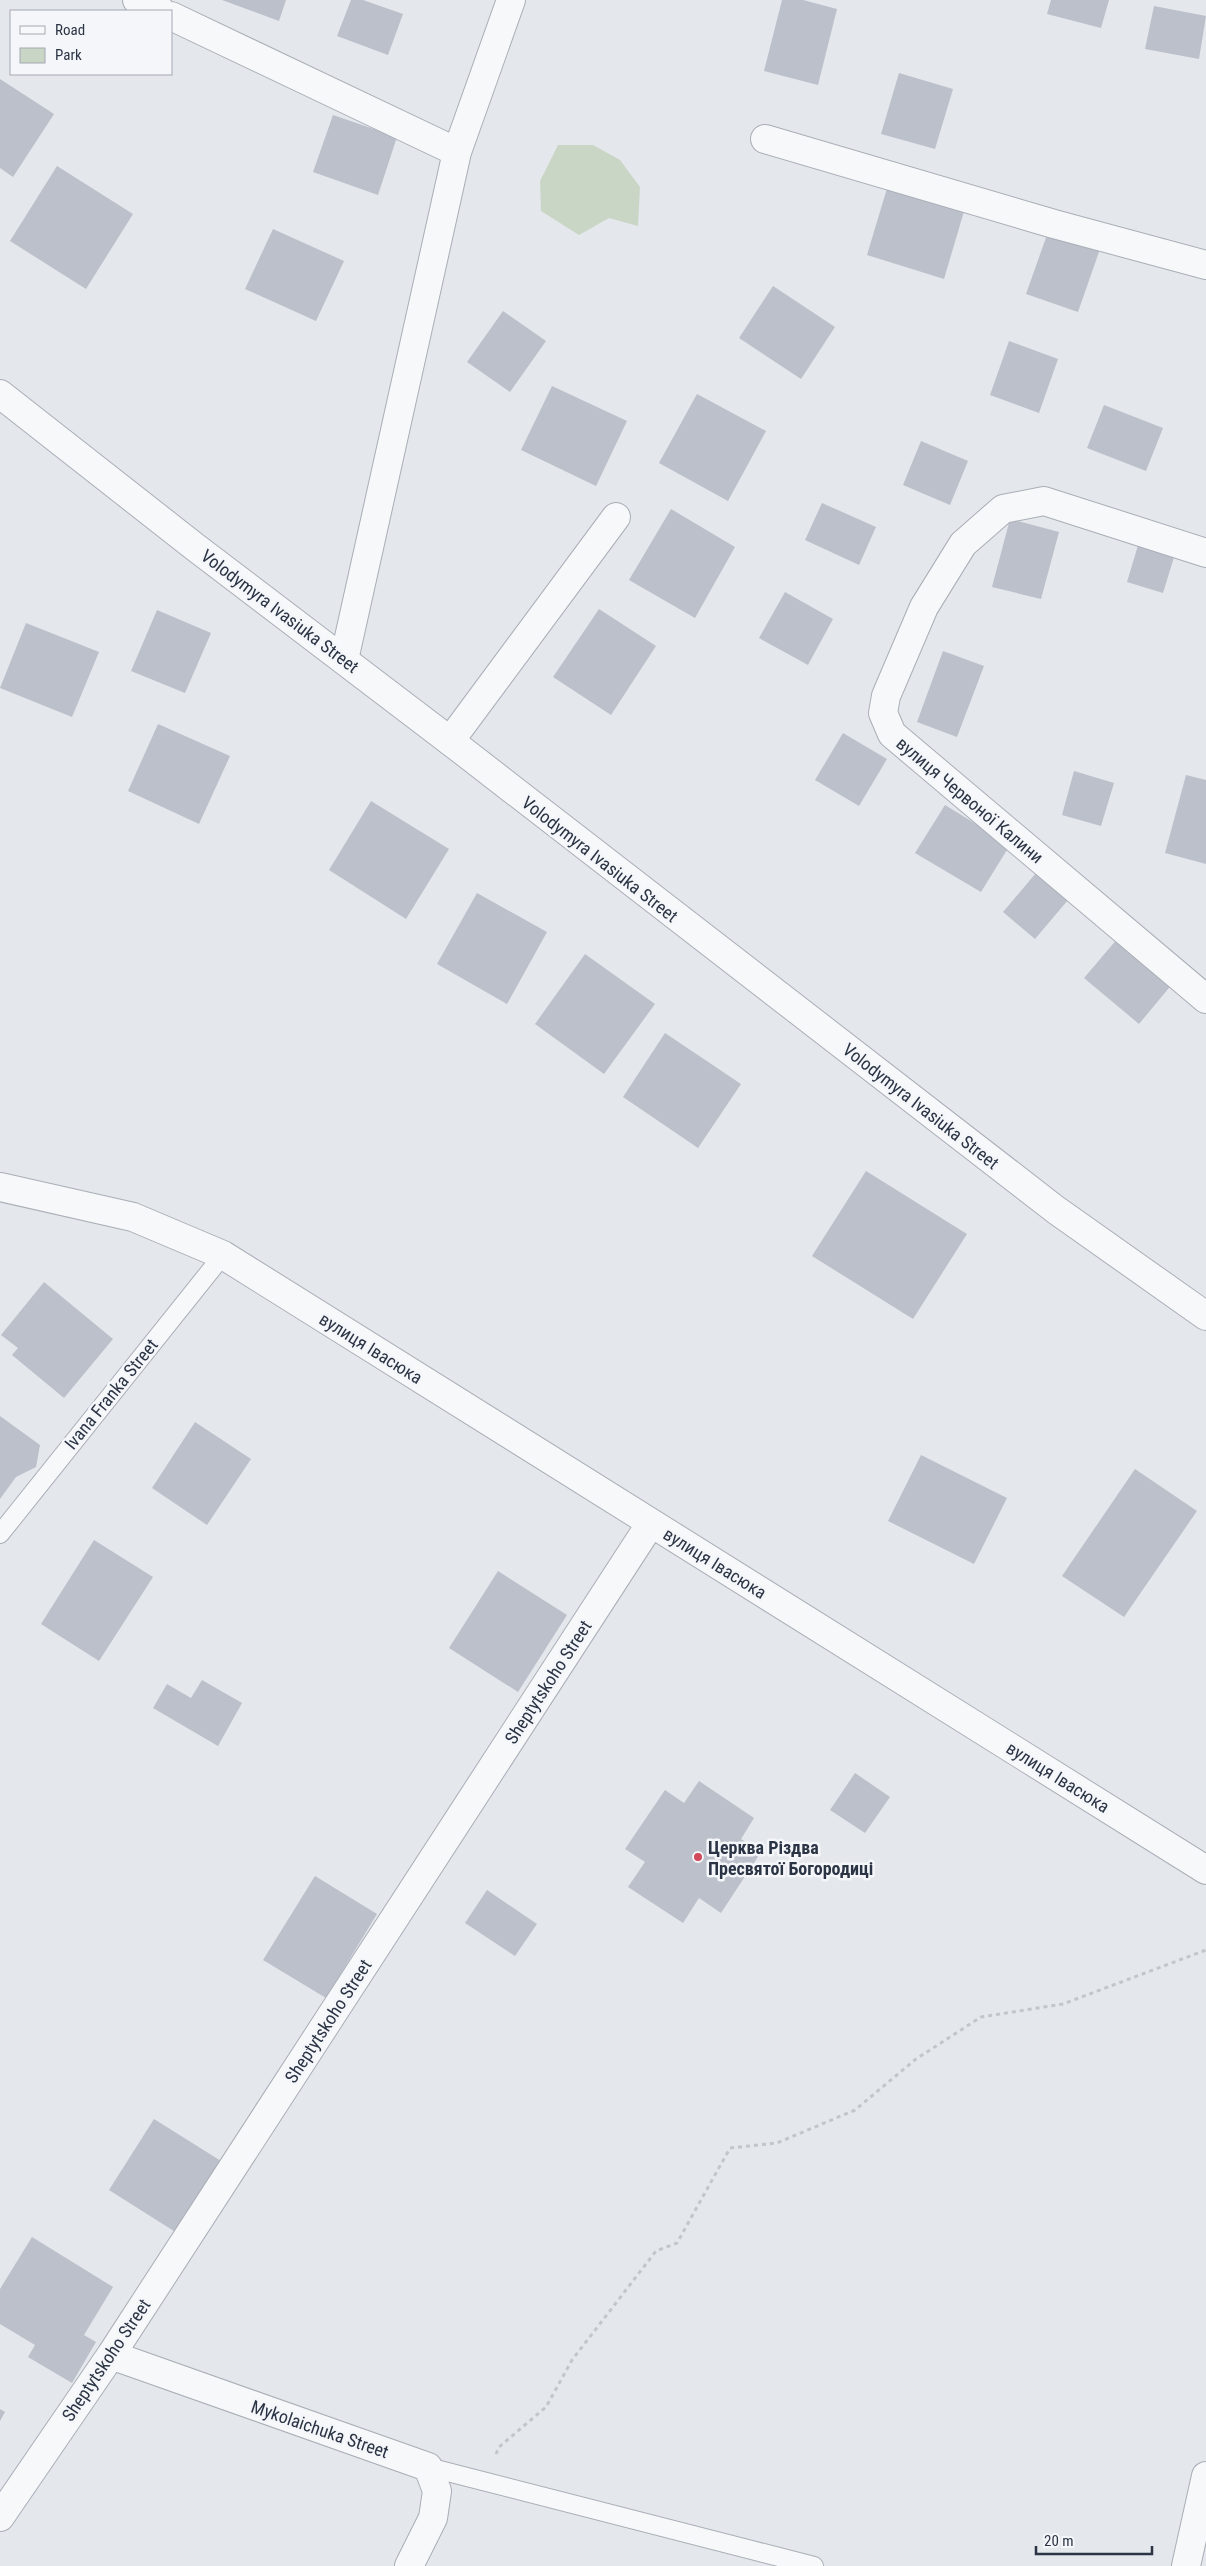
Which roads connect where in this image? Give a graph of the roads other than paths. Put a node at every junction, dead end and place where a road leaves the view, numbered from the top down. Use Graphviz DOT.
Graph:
graph roads {
  1 [pos="137,0"];
  2 [pos="511,0"];
  3 [pos="159,10"];
  4 [pos="172,16"];
  5 [pos="765,139"];
  6 [pos="457,152"];
  7 [pos="1206,265"];
  8 [pos="0,394"];
  9 [pos="616,518"];
  10 [pos="1206,552"];
  11 [pos="344,660"];
  12 [pos="450,741"];
  13 [pos="1206,998"];
  14 [pos="0,1187"];
  15 [pos="223,1255"];
  16 [pos="1206,1316"];
  17 [pos="651,1523"];
  18 [pos="0,1534"];
  19 [pos="1206,1870"];
  20 [pos="111,2355"];
  21 [pos="428,2467"];
  22 [pos="1206,2476"];
  23 [pos="0,2517"];
  24 [pos="409,2566"];
  25 [pos="814,2566"];
  26 [pos="1186,2566"];
  1 -- 3 [label="street"];
  2 -- 6 [label="street"];
  4 -- 6 [label="street"];
  5 -- 7 [label="street"];
  6 -- 11 [label="street"];
  8 -- 11 [label="street, Volodymyra Ivasiuka Street"];
  9 -- 12 [label="street"];
  10 -- 13 [label="street, вулиця Червоної Калини"];
  11 -- 12 [label="street, Volodymyra Ivasiuka Street"];
  12 -- 16 [label="street, Volodymyra Ivasiuka Street"];
  14 -- 15 [label="street, вулиця Івасюка"];
  15 -- 17 [label="street, вулиця Івасюка"];
  15 -- 18 [label="lane, Ivana Franka Street"];
  17 -- 19 [label="street, вулиця Івасюка"];
  17 -- 20 [label="street, Sheptytskoho Street"];
  20 -- 21 [label="street, Mykolaichuka Street"];
  20 -- 23 [label="street, Sheptytskoho Street"];
  21 -- 24 [label="street"];
  21 -- 25 [label="lane"];
  22 -- 26 [label="street"];
}
